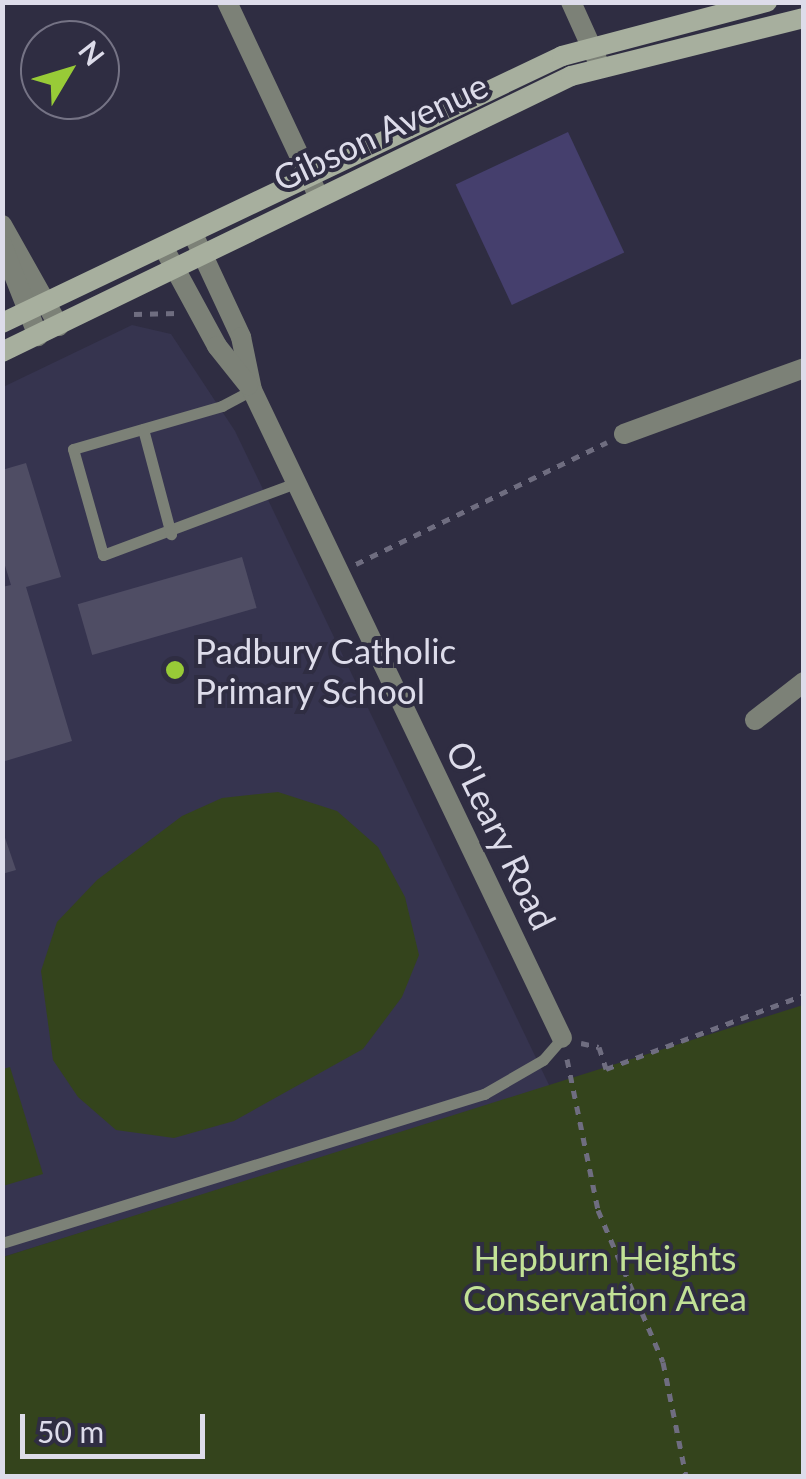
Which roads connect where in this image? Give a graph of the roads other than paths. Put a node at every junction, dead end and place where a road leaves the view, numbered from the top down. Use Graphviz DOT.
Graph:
graph roads {
  1 [pos="227,2"];
  2 [pos="570,2"];
  3 [pos="767,2"];
  4 [pos="804,18"];
  5 [pos="591,46"];
  6 [pos="600,66"];
  7 [pos="314,185"];
  8 [pos="2,225"];
  9 [pos="192,234"];
  10 [pos="2,245"];
  11 [pos="164,248"];
  12 [pos="203,255"];
  13 [pos="174,269"];
  14 [pos="48,303"];
  15 [pos="27,311"];
  16 [pos="2,322"];
  17 [pos="59,326"];
  18 [pos="38,336"];
  19 [pos="2,352"];
  20 [pos="804,368"];
  21 [pos="252,390"];
  22 [pos="142,429"];
  23 [pos="624,434"];
  24 [pos="296,483"];
  25 [pos="170,534"];
  26 [pos="804,682"];
  27 [pos="755,720"];
  28 [pos="562,1038"];
  29 [pos="2,1244"];
  1 -- 7 [label="street"];
  2 -- 5 [label="street"];
  3 -- 5 [label="main road, Gibson Avenue"];
  4 -- 6 [label="main road, Gibson Avenue"];
  5 -- 6 [label="street"];
  5 -- 7 [label="main road, Gibson Avenue"];
  6 -- 7 [label="main road, Gibson Avenue"];
  7 -- 9 [label="main road, Gibson Avenue"];
  7 -- 12 [label="main road, Gibson Avenue"];
  8 -- 14 [label="street"];
  9 -- 11 [label="main road, Gibson Avenue"];
  9 -- 12 [label="street, O'Leary Road"];
  10 -- 15 [label="street"];
  11 -- 13 [label="street, O'Leary Road"];
  11 -- 14 [label="main road, Gibson Avenue"];
  12 -- 13 [label="main road, Gibson Avenue"];
  12 -- 21 [label="street, O'Leary Road"];
  13 -- 17 [label="main road, Gibson Avenue"];
  13 -- 21 [label="street, O'Leary Road"];
  14 -- 15 [label="main road, Gibson Avenue"];
  14 -- 17 [label="street"];
  15 -- 16 [label="main road, Gibson Avenue"];
  15 -- 18 [label="street"];
  17 -- 18 [label="main road, Gibson Avenue"];
  18 -- 19 [label="main road, Gibson Avenue"];
  20 -- 23 [label="street"];
  21 -- 22 [label="lane"];
  21 -- 24 [label="street, O'Leary Road"];
  22 -- 25 [label="lane"];
  22 -- 25 [label="lane"];
  24 -- 25 [label="lane"];
  24 -- 28 [label="street, O'Leary Road"];
  26 -- 27 [label="street"];
  28 -- 29 [label="lane"];
}
